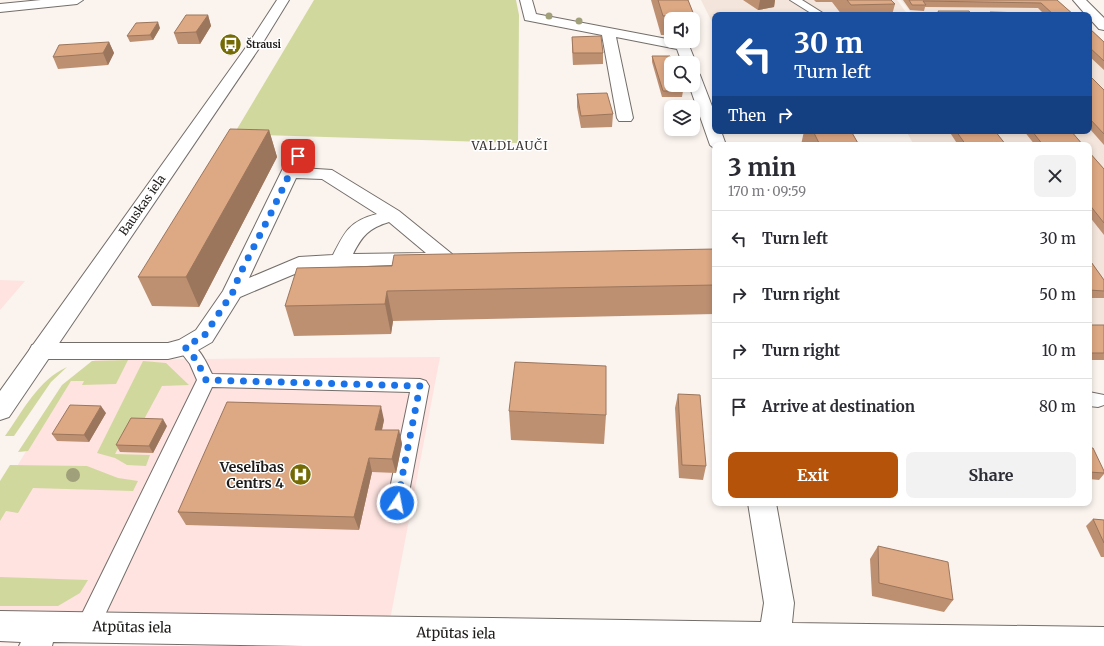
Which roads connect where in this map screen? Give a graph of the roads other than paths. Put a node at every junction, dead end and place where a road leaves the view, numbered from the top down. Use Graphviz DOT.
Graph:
graph roads {
  1 [pos="77,0"];
  2 [pos="283,0"];
  3 [pos="526,0"];
  4 [pos="795,0"];
  5 [pos="1079,0"];
  6 [pos="0,8"];
  7 [pos="816,12"];
  8 [pos="1091,12"];
  9 [pos="1092,14"];
  10 [pos="1104,26"];
  11 [pos="608,31"];
  12 [pos="687,56"];
  13 [pos="699,92"];
  14 [pos="625,118"];
  15 [pos="712,128"];
  16 [pos="298,156"];
  17 [pos="290,173"];
  18 [pos="392,215"];
  19 [pos="340,261"];
  20 [pos="233,292"];
  21 [pos="185,347"];
  22 [pos="40,351"];
  23 [pos="206,380"];
  24 [pos="0,410"];
  25 [pos="397,503"];
  26 [pos="763,506"];
  27 [pos="0,626"];
  28 [pos="88,626"];
  29 [pos="40,636"];
  30 [pos="773,642"];
  31 [pos="1104,643"];
  1 -- 6 [label="street"];
  2 -- 22 [label="street, Bauskas iela"];
  3 -- 11 [label="street"];
  4 -- 7 [label="lane"];
  5 -- 8 [label="street"];
  9 -- 10 [label="street"];
  11 -- 12 [label="street"];
  11 -- 14 [label="street"];
  13 -- 15 [label="street"];
  16 -- 17 [label="street"];
  17 -- 18 [label="street"];
  17 -- 20 [label="street"];
  18 -- 19 [label="street"];
  18 -- 19 [label="street"];
  19 -- 20 [label="street"];
  20 -- 21 [label="street"];
  21 -- 22 [label="street"];
  21 -- 23 [label="lane"];
  22 -- 24 [label="street, Bauskas iela"];
  23 -- 25 [label="lane"];
  23 -- 28 [label="lane"];
  26 -- 30 [label="street"];
  27 -- 29 [label="street, Atpūtas iela"];
  28 -- 29 [label="street, Atpūtas iela"];
  28 -- 30 [label="street, Atpūtas iela"];
  30 -- 31 [label="street, Atpūtas iela"];
}
